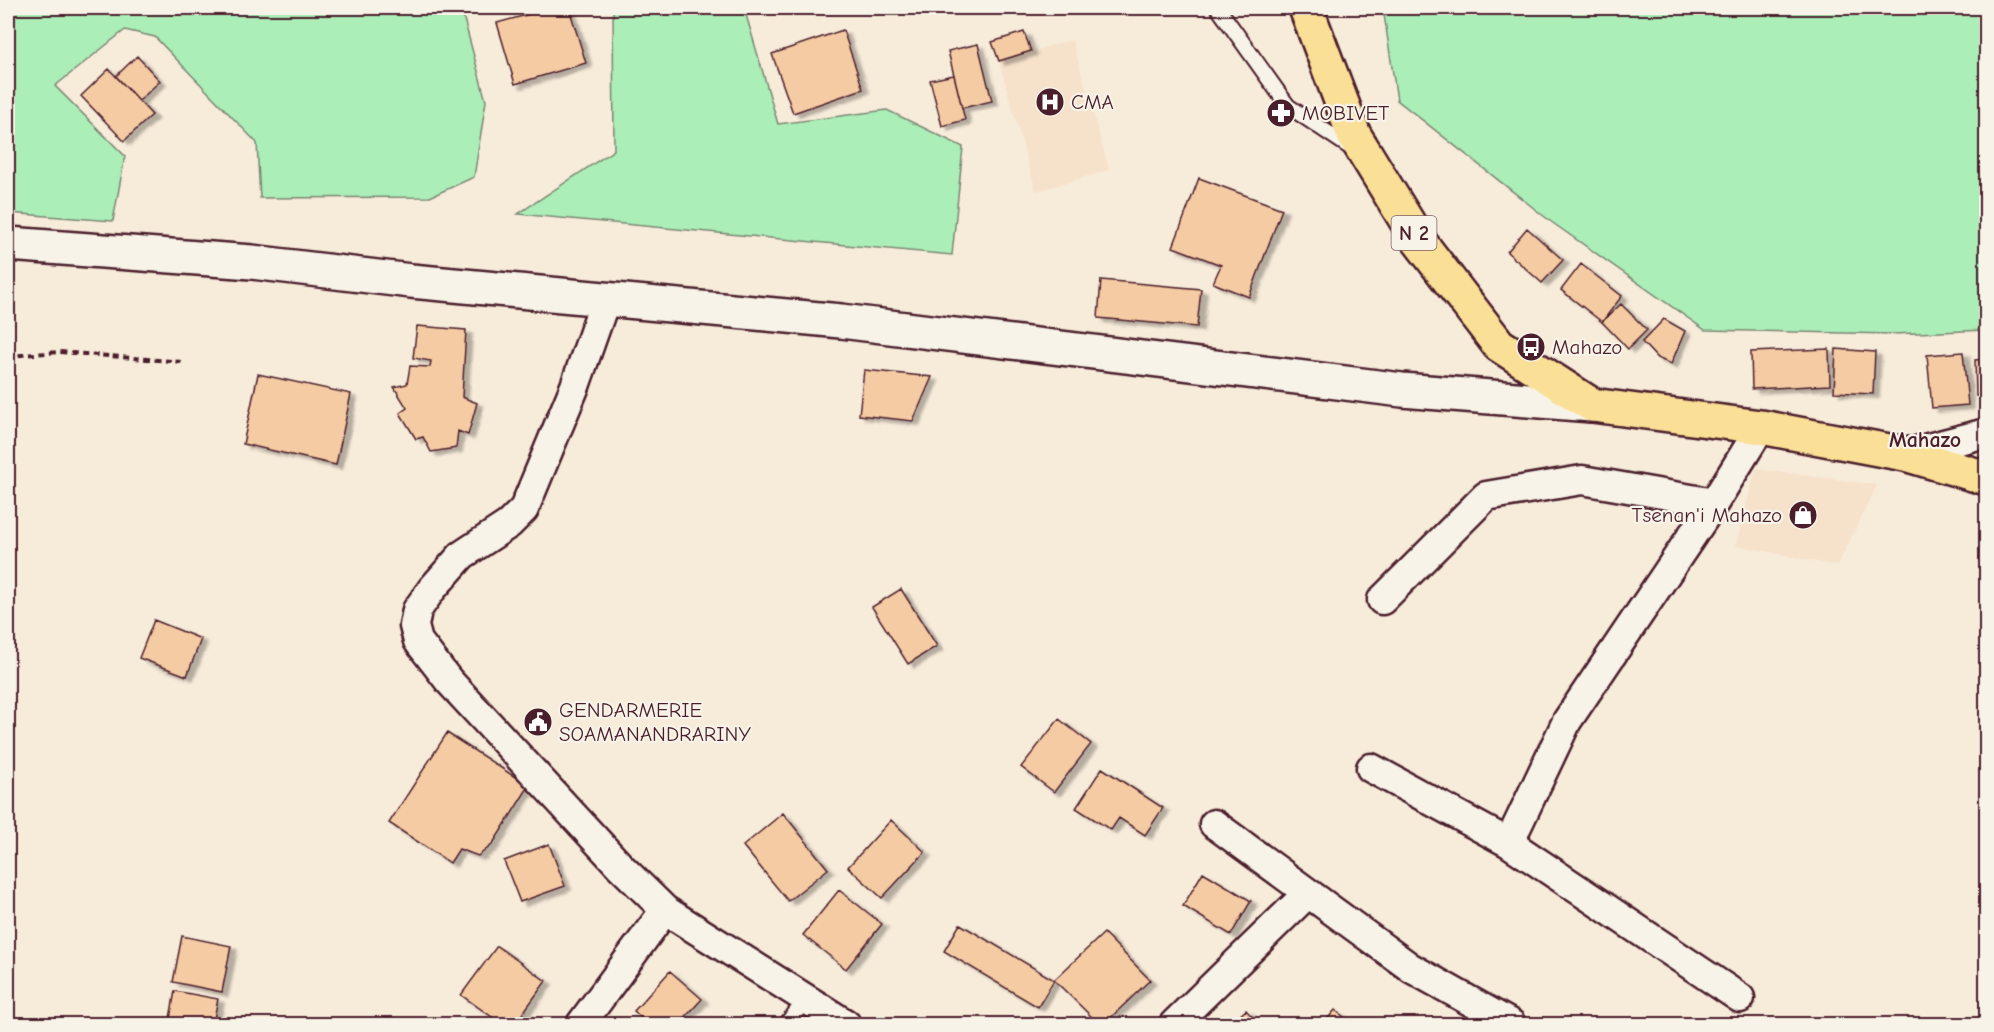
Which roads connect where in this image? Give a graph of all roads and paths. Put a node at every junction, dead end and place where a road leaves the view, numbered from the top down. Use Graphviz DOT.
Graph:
graph roads {
  1 [pos="1218,8"];
  2 [pos="1306,8"];
  3 [pos="1368,159"];
  4 [pos="8,244"];
  5 [pos="606,298"];
  6 [pos="8,356"];
  7 [pos="183,362"];
  8 [pos="1592,405"];
  9 [pos="1761,427"];
  10 [pos="1986,433"];
  11 [pos="1905,454"];
  12 [pos="1986,478"];
  13 [pos="1714,503"];
  14 [pos="1382,600"];
  15 [pos="1371,768"];
  16 [pos="1214,825"];
  17 [pos="1509,843"];
  18 [pos="1307,894"];
  19 [pos="665,910"];
  20 [pos="1740,998"];
  21 [pos="806,1000"];
  22 [pos="581,1024"];
  23 [pos="786,1024"];
  24 [pos="846,1024"];
  25 [pos="1174,1024"];
  26 [pos="1511,1024"];
  1 -- 3 [label="lane"];
  2 -- 3 [label="main road, N 2"];
  3 -- 8 [label="main road, N 2"];
  4 -- 5 [label="street"];
  5 -- 8 [label="street"];
  5 -- 19 [label="street"];
  6 -- 7 [label="path"];
  8 -- 9 [label="main road, N 2"];
  9 -- 11 [label="main road, N 2"];
  9 -- 13 [label="street"];
  10 -- 11 [label="street"];
  11 -- 12 [label="main road, N 2"];
  13 -- 14 [label="street"];
  13 -- 17 [label="street"];
  15 -- 17 [label="street"];
  16 -- 18 [label="street"];
  17 -- 20 [label="street"];
  18 -- 25 [label="street"];
  18 -- 26 [label="street"];
  19 -- 21 [label="street"];
  19 -- 22 [label="street"];
  21 -- 23 [label="lane"];
  21 -- 24 [label="street"];
}
